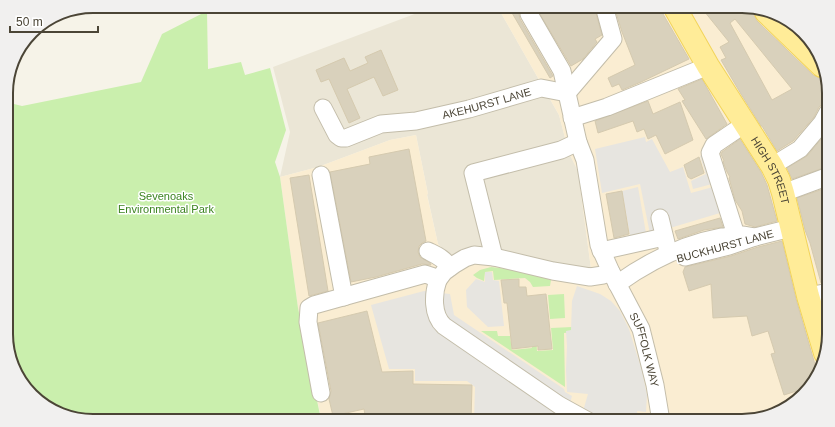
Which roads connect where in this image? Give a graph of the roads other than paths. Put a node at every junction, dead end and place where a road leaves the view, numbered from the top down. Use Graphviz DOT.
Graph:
graph roads {
  1 [pos="606,13"];
  2 [pos="678,13"];
  3 [pos="530,14"];
  4 [pos="775,20"];
  5 [pos="812,54"];
  6 [pos="708,66"];
  7 [pos="567,93"];
  8 [pos="324,108"];
  9 [pos="572,118"];
  10 [pos="822,123"];
  11 [pos="745,124"];
  12 [pos="578,142"];
  13 [pos="772,166"];
  14 [pos="321,175"];
  15 [pos="822,178"];
  16 [pos="783,192"];
  17 [pos="660,218"];
  18 [pos="791,228"];
  19 [pos="736,235"];
  20 [pos="755,237"];
  21 [pos="663,250"];
  22 [pos="428,251"];
  23 [pos="601,251"];
  24 [pos="494,257"];
  25 [pos="443,274"];
  26 [pos="614,278"];
  27 [pos="819,294"];
  28 [pos="344,297"];
  29 [pos="822,329"];
  30 [pos="321,393"];
  31 [pos="574,414"];
  32 [pos="660,414"];
  1 -- 7 [label="street"];
  2 -- 6 [label="main road, HIGH STREET"];
  3 -- 7 [label="street"];
  4 -- 5 [label="main road"];
  6 -- 9 [label="street"];
  6 -- 11 [label="main road, HIGH STREET"];
  7 -- 8 [label="street, AKEHURST LANE"];
  7 -- 9 [label="street"];
  9 -- 12 [label="street"];
  10 -- 13 [label="street"];
  11 -- 13 [label="main road, HIGH STREET"];
  11 -- 19 [label="street"];
  12 -- 23 [label="street"];
  12 -- 24 [label="street"];
  13 -- 16 [label="main road, HIGH STREET"];
  14 -- 28 [label="street"];
  15 -- 16 [label="street"];
  16 -- 18 [label="main road, HIGH STREET"];
  17 -- 21 [label="street"];
  18 -- 20 [label="street, BUCKHURST LANE"];
  18 -- 27 [label="main road, HIGH STREET"];
  19 -- 20 [label="street"];
  19 -- 21 [label="street"];
  20 -- 21 [label="street, BUCKHURST LANE"];
  21 -- 23 [label="street"];
  21 -- 26 [label="street, BUCKHURST LANE"];
  22 -- 25 [label="street"];
  23 -- 26 [label="street"];
  24 -- 25 [label="street, BUCKHURST LANE"];
  24 -- 26 [label="street, BUCKHURST LANE"];
  25 -- 28 [label="street"];
  25 -- 31 [label="street"];
  26 -- 32 [label="street, SUFFOLK WAY"];
  27 -- 29 [label="main road, HIGH STREET"];
  28 -- 30 [label="street"];
}
